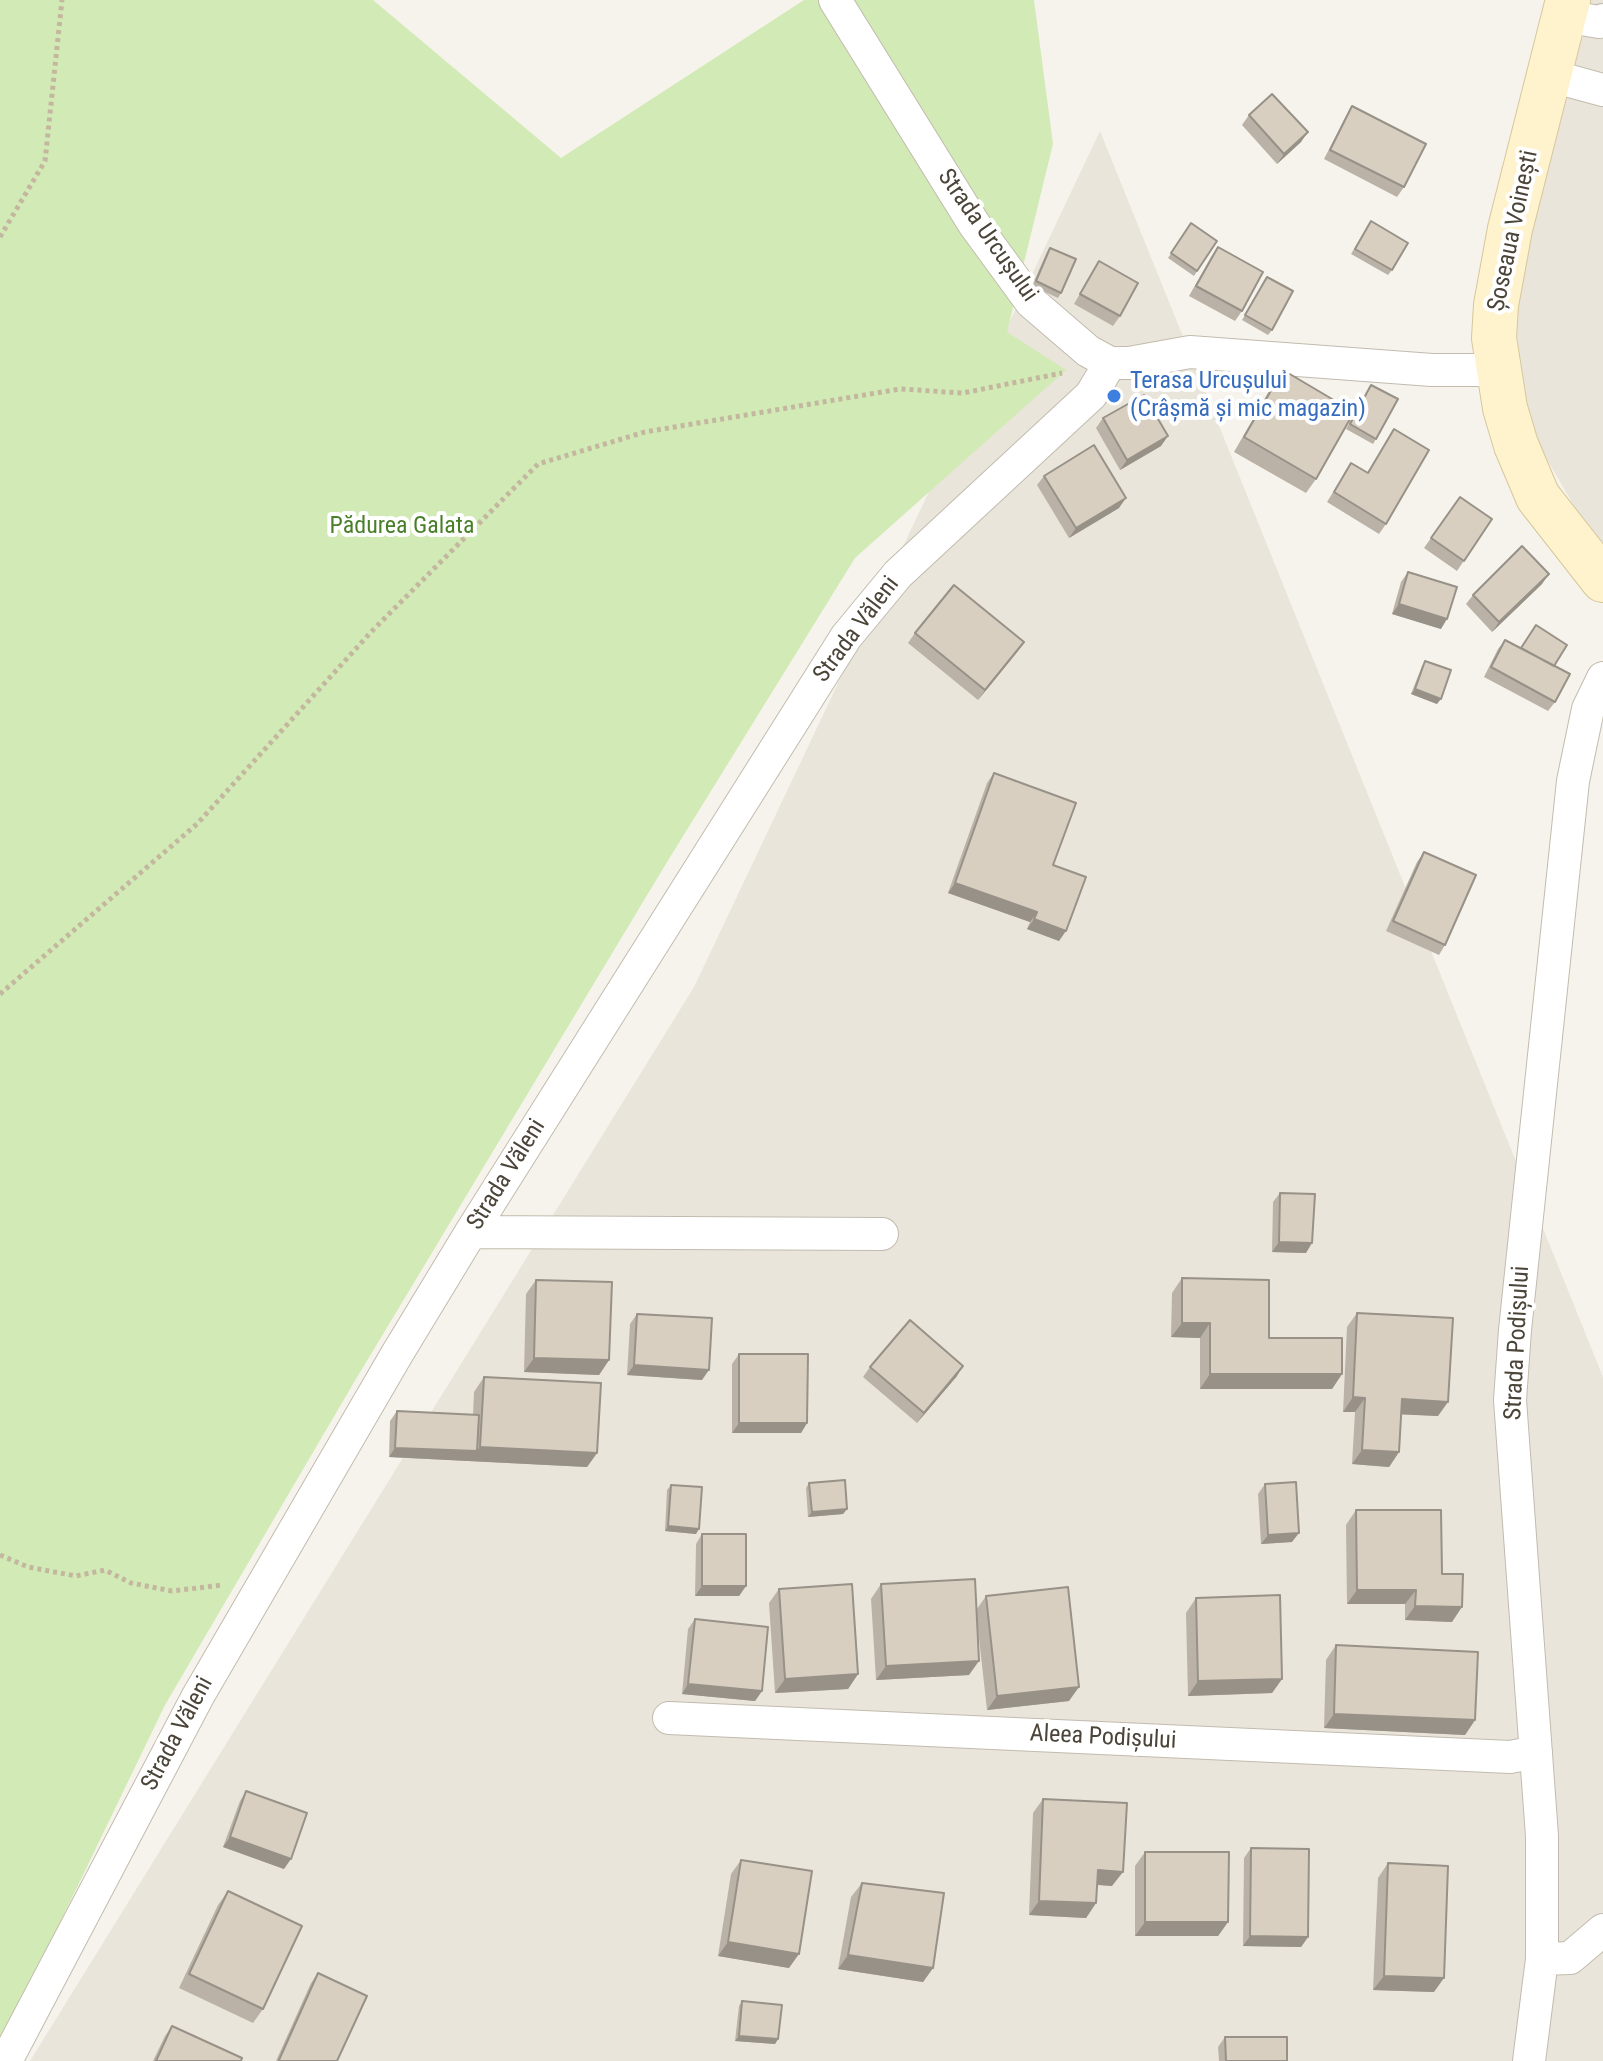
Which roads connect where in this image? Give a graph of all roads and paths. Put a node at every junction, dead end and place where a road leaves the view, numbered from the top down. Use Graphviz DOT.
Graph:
graph roads {
  1 [pos="62,0"];
  2 [pos="835,0"];
  3 [pos="1578,12"];
  4 [pos="1548,75"];
  5 [pos="1603,90"];
  6 [pos="0,237"];
  7 [pos="1110,363"];
  8 [pos="1497,370"];
  9 [pos="1603,580"];
  10 [pos="1603,678"];
  11 [pos="0,994"];
  12 [pos="471,1232"];
  13 [pos="882,1234"];
  14 [pos="0,1555"];
  15 [pos="264,1582"];
  16 [pos="669,1718"];
  17 [pos="1536,1752"];
  18 [pos="1603,1930"];
  19 [pos="1542,1959"];
  20 [pos="6,2061"];
  21 [pos="1529,2061"];
  1 -- 6 [label="path"];
  2 -- 7 [label="street, Strada Urcușului"];
  3 -- 4 [label="main road, Șoseaua Voinești"];
  4 -- 5 [label="street"];
  4 -- 8 [label="main road, Șoseaua Voinești"];
  7 -- 8 [label="street"];
  7 -- 11 [label="path"];
  7 -- 12 [label="street, Strada Văleni"];
  8 -- 9 [label="main road, Șoseaua Voinești"];
  10 -- 17 [label="street, Strada Podișului"];
  12 -- 13 [label="street"];
  12 -- 15 [label="street, Strada Văleni"];
  14 -- 15 [label="path"];
  15 -- 20 [label="street, Strada Văleni"];
  16 -- 17 [label="street, Aleea Podișului"];
  17 -- 19 [label="street, Strada Podișului"];
  18 -- 19 [label="street"];
  19 -- 21 [label="street, Strada Podișului"];
}
